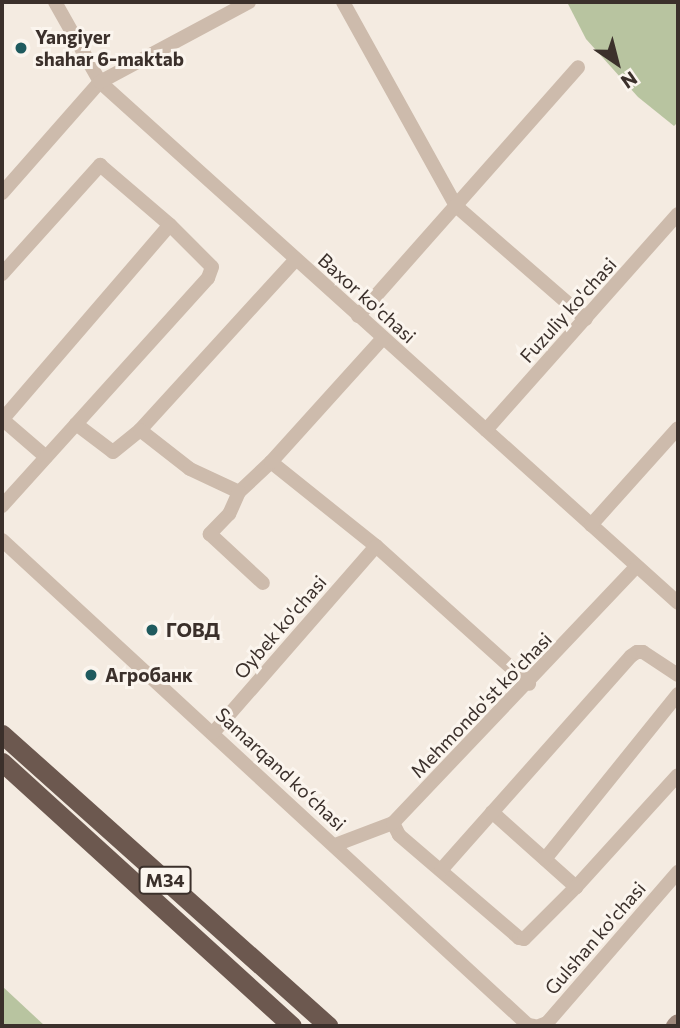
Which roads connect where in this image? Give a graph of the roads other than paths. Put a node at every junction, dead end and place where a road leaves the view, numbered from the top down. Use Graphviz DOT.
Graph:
graph roads {
  1 [pos="55,2"];
  2 [pos="249,2"];
  3 [pos="343,2"];
  4 [pos="579,67"];
  5 [pos="100,82"];
  6 [pos="2,193"];
  7 [pos="456,206"];
  8 [pos="678,214"];
  9 [pos="170,225"];
  10 [pos="296,260"];
  11 [pos="2,274"];
  12 [pos="358,316"];
  13 [pos="586,319"];
  14 [pos="383,338"];
  15 [pos="2,419"];
  16 [pos="76,424"];
  17 [pos="678,428"];
  18 [pos="140,430"];
  19 [pos="486,430"];
  20 [pos="46,457"];
  21 [pos="271,462"];
  22 [pos="239,492"];
  23 [pos="2,506"];
  24 [pos="591,525"];
  25 [pos="2,540"];
  26 [pos="376,547"];
  27 [pos="637,566"];
  28 [pos="262,583"];
  29 [pos="678,603"];
  30 [pos="678,675"];
  31 [pos="528,684"];
  32 [pos="678,694"];
  33 [pos="214,733"];
  34 [pos="2,734"];
  35 [pos="2,762"];
  36 [pos="678,775"];
  37 [pos="492,812"];
  38 [pos="393,823"];
  39 [pos="335,845"];
  40 [pos="545,859"];
  41 [pos="441,870"];
  42 [pos="678,872"];
  43 [pos="576,887"];
  44 [pos="200,911"];
  45 [pos="184,930"];
  46 [pos="292,1026"];
  47 [pos="329,1026"];
  48 [pos="536,1026"];
  1 -- 5 [label="street, Baxor ko'chasi"];
  2 -- 5 [label="street"];
  3 -- 7 [label="street"];
  4 -- 7 [label="street"];
  5 -- 6 [label="street"];
  5 -- 10 [label="street, Baxor ko'chasi"];
  7 -- 12 [label="street"];
  7 -- 13 [label="street"];
  8 -- 13 [label="street, Fuzuliy ko'chasi"];
  9 -- 11 [label="street"];
  9 -- 15 [label="street"];
  9 -- 16 [label="street"];
  10 -- 12 [label="street, Baxor ko'chasi"];
  10 -- 18 [label="street"];
  12 -- 14 [label="street, Baxor ko'chasi"];
  13 -- 19 [label="street, Fuzuliy ko'chasi"];
  14 -- 19 [label="street, Baxor ko'chasi"];
  14 -- 21 [label="street"];
  15 -- 20 [label="street"];
  16 -- 18 [label="street"];
  16 -- 20 [label="street"];
  17 -- 24 [label="street"];
  18 -- 22 [label="street"];
  19 -- 24 [label="street, Baxor ko'chasi"];
  20 -- 23 [label="street"];
  21 -- 22 [label="street"];
  21 -- 26 [label="street"];
  22 -- 28 [label="street"];
  24 -- 27 [label="street, Baxor ko'chasi"];
  25 -- 33 [label="street, Samarqand ko‘chasi"];
  26 -- 31 [label="street"];
  26 -- 33 [label="street, Oybek ko'chasi"];
  27 -- 29 [label="street, Baxor ko'chasi"];
  27 -- 31 [label="street, Mehmondo'st ko'chasi"];
  30 -- 37 [label="street"];
  31 -- 38 [label="street, Mehmondo'st ko'chasi"];
  32 -- 40 [label="street"];
  33 -- 39 [label="street, Samarqand ko‘chasi"];
  34 -- 44 [label="highway, M34"];
  35 -- 45 [label="highway, M34"];
  36 -- 43 [label="street"];
  37 -- 40 [label="street"];
  37 -- 41 [label="street"];
  38 -- 39 [label="street, Mehmondo'st ko'chasi"];
  38 -- 41 [label="street"];
  39 -- 48 [label="street, Samarqand ko‘chasi"];
  40 -- 43 [label="street"];
  41 -- 43 [label="street"];
  42 -- 48 [label="street, Gulshan ko'chasi"];
  44 -- 45 [label="highway"];
  44 -- 47 [label="highway, M34"];
  45 -- 46 [label="highway, M34"];
}
